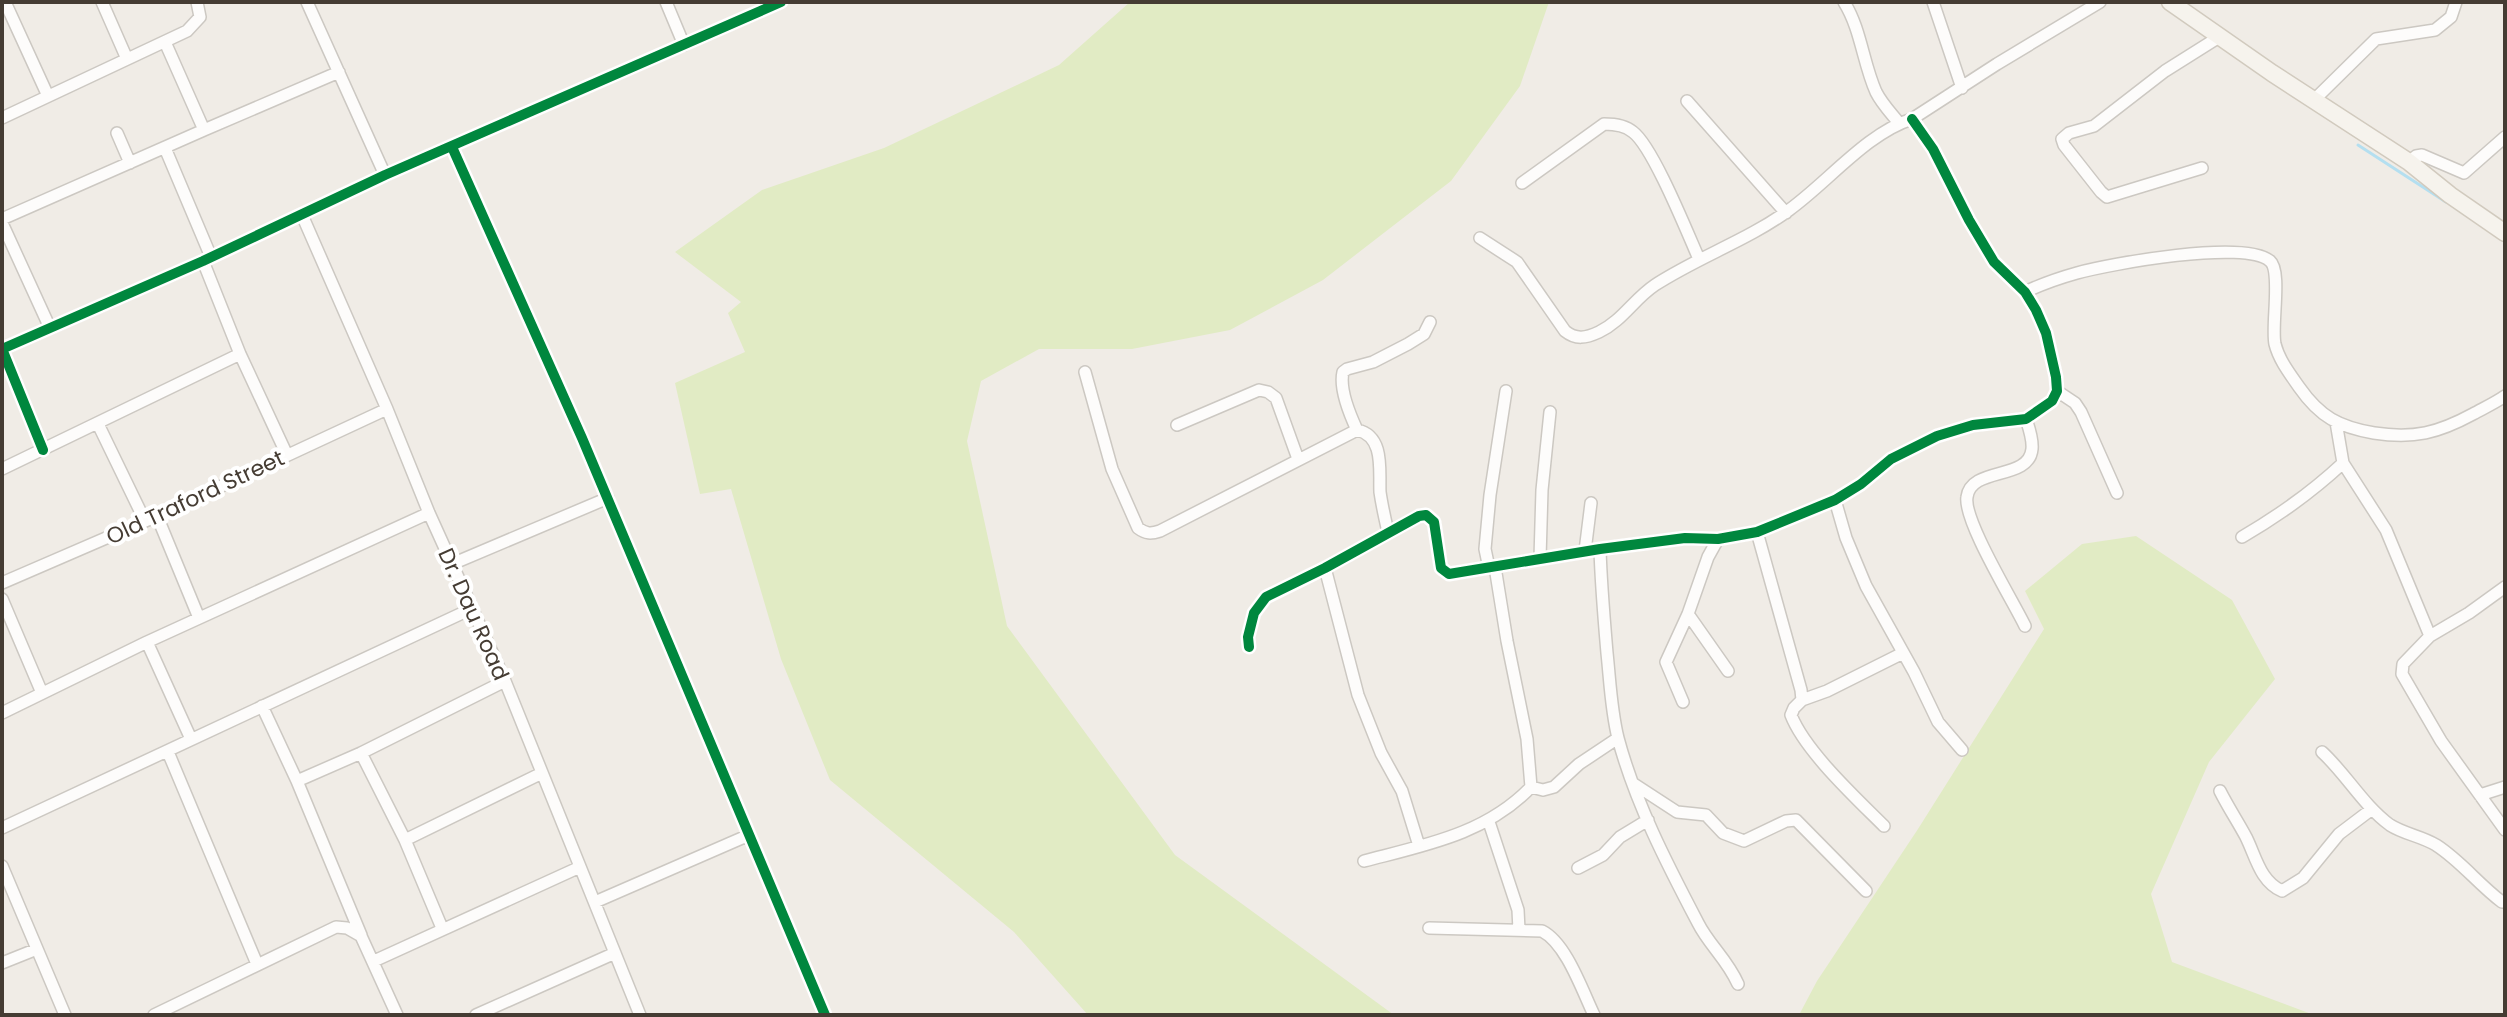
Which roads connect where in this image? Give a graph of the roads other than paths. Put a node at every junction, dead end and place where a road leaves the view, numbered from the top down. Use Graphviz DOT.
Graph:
graph roads {
  1 [pos="5,2"];
  2 [pos="102,2"];
  3 [pos="197,2"];
  4 [pos="307,2"];
  5 [pos="666,2"];
  6 [pos="1844,2"];
  7 [pos="1933,2"];
  8 [pos="2100,2"];
  9 [pos="2456,2"];
  10 [pos="774,4"];
  11 [pos="2178,4"];
  12 [pos="2219,37"];
  13 [pos="165,42"];
  14 [pos="684,45"];
  15 [pos="127,59"];
  16 [pos="339,72"];
  17 [pos="1962,88"];
  18 [pos="48,96"];
  19 [pos="2314,100"];
  20 [pos="1687,101"];
  21 [pos="2,118"];
  22 [pos="1912,119"];
  23 [pos="1899,123"];
  24 [pos="204,130"];
  25 [pos="117,133"];
  26 [pos="2505,137"];
  27 [pos="452,147"];
  28 [pos="165,148"];
  29 [pos="2409,162"];
  30 [pos="130,163"];
  31 [pos="2202,168"];
  32 [pos="385,175"];
  33 [pos="1522,183"];
  34 [pos="1786,213"];
  35 [pos="302,215"];
  36 [pos="2,221"];
  37 [pos="2505,233"];
  38 [pos="1480,238"];
  39 [pos="207,259"];
  40 [pos="1699,259"];
  41 [pos="2025,292"];
  42 [pos="1430,322"];
  43 [pos="50,328"];
  44 [pos="240,354"];
  45 [pos="1085,372"];
  46 [pos="1506,391"];
  47 [pos="2057,391"];
  48 [pos="2505,396"];
  49 [pos="387,409"];
  50 [pos="1550,412"];
  51 [pos="2026,419"];
  52 [pos="2336,422"];
  53 [pos="98,424"];
  54 [pos="1177,425"];
  55 [pos="1357,430"];
  56 [pos="43,450"];
  57 [pos="287,455"];
  58 [pos="1298,459"];
  59 [pos="2343,463"];
  60 [pos="2,469"];
  61 [pos="2117,493"];
  62 [pos="608,498"];
  63 [pos="1835,500"];
  64 [pos="1591,503"];
  65 [pos="429,513"];
  66 [pos="151,518"];
  67 [pos="1388,532"];
  68 [pos="1757,532"];
  69 [pos="2242,537"];
  70 [pos="1718,539"];
  71 [pos="1600,549"];
  72 [pos="1585,551"];
  73 [pos="1540,558"];
  74 [pos="452,564"];
  75 [pos="1325,568"];
  76 [pos="1492,568"];
  77 [pos="2,583"];
  78 [pos="2505,587"];
  79 [pos="2,599"];
  80 [pos="471,609"];
  81 [pos="1688,614"];
  82 [pos="199,618"];
  83 [pos="2025,626"];
  84 [pos="2430,636"];
  85 [pos="147,642"];
  86 [pos="1249,647"];
  87 [pos="1903,653"];
  88 [pos="1728,671"];
  89 [pos="505,681"];
  90 [pos="42,693"];
  91 [pos="1802,700"];
  92 [pos="1683,702"];
  93 [pos="262,706"];
  94 [pos="2,713"];
  95 [pos="1618,738"];
  96 [pos="191,739"];
  97 [pos="1962,750"];
  98 [pos="168,752"];
  99 [pos="2322,752"];
  100 [pos="361,753"];
  101 [pos="542,773"];
  102 [pos="297,781"];
  103 [pos="1633,784"];
  104 [pos="1531,787"];
  105 [pos="2505,787"];
  106 [pos="2220,791"];
  107 [pos="2480,795"];
  108 [pos="2372,809"];
  109 [pos="1648,820"];
  110 [pos="1489,822"];
  111 [pos="1884,826"];
  112 [pos="2,828"];
  113 [pos="2505,830"];
  114 [pos="749,835"];
  115 [pos="405,840"];
  116 [pos="1419,846"];
  117 [pos="1364,861"];
  118 [pos="2,866"];
  119 [pos="580,867"];
  120 [pos="1578,868"];
  121 [pos="1866,891"];
  122 [pos="595,902"];
  123 [pos="2504,904"];
  124 [pos="442,928"];
  125 [pos="1429,928"];
  126 [pos="1519,930"];
  127 [pos="361,936"];
  128 [pos="37,949"];
  129 [pos="615,953"];
  130 [pos="374,961"];
  131 [pos="2,963"];
  132 [pos="257,964"];
  133 [pos="1738,984"];
  134 [pos="65,1015"];
  135 [pos="154,1015"];
  136 [pos="397,1015"];
  137 [pos="476,1015"];
  138 [pos="640,1015"];
  139 [pos="825,1015"];
  140 [pos="1594,1015"];
  1 -- 18 [label="street"];
  2 -- 15 [label="street"];
  3 -- 13 [label="street"];
  4 -- 16 [label="street"];
  5 -- 14 [label="street"];
  6 -- 23 [label="street"];
  7 -- 17 [label="street"];
  8 -- 17 [label="street"];
  9 -- 19 [label="street"];
  10 -- 14 [label="street"];
  11 -- 12 [label="main road"];
  12 -- 19 [label="main road"];
  12 -- 31 [label="street"];
  13 -- 15 [label="street"];
  13 -- 24 [label="street"];
  14 -- 27 [label="street"];
  15 -- 18 [label="street"];
  16 -- 24 [label="street"];
  16 -- 32 [label="street"];
  17 -- 22 [label="street"];
  18 -- 21 [label="street"];
  19 -- 29 [label="main road"];
  20 -- 34 [label="street"];
  22 -- 23 [label="street"];
  22 -- 41 [label="street"];
  23 -- 34 [label="street"];
  24 -- 28 [label="street"];
  25 -- 30 [label="street"];
  26 -- 29 [label="street"];
  27 -- 32 [label="street"];
  27 -- 62 [label="street"];
  28 -- 30 [label="street"];
  28 -- 39 [label="street"];
  29 -- 37 [label="main road"];
  30 -- 36 [label="street"];
  32 -- 35 [label="street"];
  33 -- 40 [label="street"];
  34 -- 40 [label="street"];
  35 -- 39 [label="street"];
  35 -- 49 [label="street, Dr. Dau Road"];
  36 -- 43 [label="street"];
  38 -- 40 [label="street"];
  39 -- 43 [label="street"];
  39 -- 44 [label="street"];
  41 -- 47 [label="street"];
  41 -- 52 [label="street"];
  42 -- 55 [label="street"];
  43 -- 56 [label="street"];
  44 -- 53 [label="street"];
  44 -- 57 [label="street"];
  45 -- 58 [label="street"];
  46 -- 76 [label="street"];
  47 -- 51 [label="street"];
  47 -- 61 [label="street"];
  48 -- 52 [label="street"];
  49 -- 57 [label="street, Old Traford Street"];
  49 -- 65 [label="street, Dr. Dau Road"];
  50 -- 73 [label="street"];
  51 -- 63 [label="street"];
  51 -- 83 [label="street"];
  52 -- 59 [label="street"];
  53 -- 56 [label="street"];
  53 -- 66 [label="street"];
  54 -- 58 [label="street"];
  55 -- 58 [label="street"];
  55 -- 67 [label="street"];
  56 -- 60 [label="street"];
  57 -- 66 [label="street, Old Traford Street"];
  59 -- 69 [label="street"];
  59 -- 84 [label="street"];
  62 -- 74 [label="street"];
  62 -- 114 [label="street"];
  63 -- 68 [label="street"];
  63 -- 87 [label="street"];
  64 -- 72 [label="street"];
  65 -- 74 [label="street, Dr. Dau Road"];
  65 -- 82 [label="street"];
  66 -- 77 [label="street, Old Traford Street"];
  66 -- 82 [label="street"];
  67 -- 75 [label="street"];
  67 -- 76 [label="street"];
  68 -- 70 [label="street"];
  68 -- 91 [label="street"];
  70 -- 71 [label="street"];
  70 -- 81 [label="street"];
  71 -- 72 [label="street"];
  71 -- 95 [label="street"];
  72 -- 73 [label="street"];
  73 -- 76 [label="street"];
  74 -- 80 [label="street, Dr. Dau Road"];
  75 -- 86 [label="street"];
  75 -- 116 [label="street"];
  76 -- 104 [label="street"];
  78 -- 84 [label="street"];
  79 -- 90 [label="street"];
  80 -- 89 [label="street, Dr. Dau Road"];
  80 -- 93 [label="street"];
  81 -- 88 [label="street"];
  81 -- 92 [label="street"];
  82 -- 85 [label="street"];
  84 -- 107 [label="street"];
  85 -- 90 [label="street"];
  85 -- 96 [label="street"];
  87 -- 91 [label="street"];
  87 -- 97 [label="street"];
  89 -- 100 [label="street"];
  89 -- 101 [label="street, Dr. Dau Road"];
  90 -- 94 [label="street"];
  91 -- 111 [label="street"];
  93 -- 96 [label="street"];
  93 -- 102 [label="street"];
  95 -- 103 [label="street"];
  95 -- 104 [label="street"];
  96 -- 98 [label="street"];
  98 -- 112 [label="street"];
  98 -- 132 [label="street"];
  99 -- 108 [label="street"];
  100 -- 102 [label="street"];
  100 -- 115 [label="street"];
  101 -- 115 [label="street"];
  101 -- 119 [label="street, Dr. Dau Road"];
  102 -- 127 [label="street"];
  103 -- 109 [label="street"];
  103 -- 121 [label="street"];
  104 -- 110 [label="street"];
  105 -- 107 [label="street"];
  106 -- 108 [label="street"];
  107 -- 113 [label="street"];
  108 -- 123 [label="street"];
  109 -- 120 [label="street"];
  109 -- 133 [label="street"];
  110 -- 116 [label="street"];
  110 -- 126 [label="street"];
  114 -- 122 [label="street"];
  114 -- 139 [label="street"];
  115 -- 124 [label="street"];
  116 -- 117 [label="street"];
  118 -- 128 [label="street"];
  119 -- 122 [label="street, Dr. Dau Road"];
  119 -- 124 [label="street"];
  122 -- 129 [label="street, Dr. Dau Road"];
  124 -- 130 [label="street"];
  125 -- 126 [label="street"];
  126 -- 140 [label="street"];
  127 -- 130 [label="street"];
  127 -- 132 [label="street"];
  128 -- 131 [label="street"];
  128 -- 134 [label="street"];
  129 -- 137 [label="street"];
  129 -- 138 [label="street, Dr. Dau Road"];
  130 -- 136 [label="street"];
  132 -- 135 [label="street"];
}
